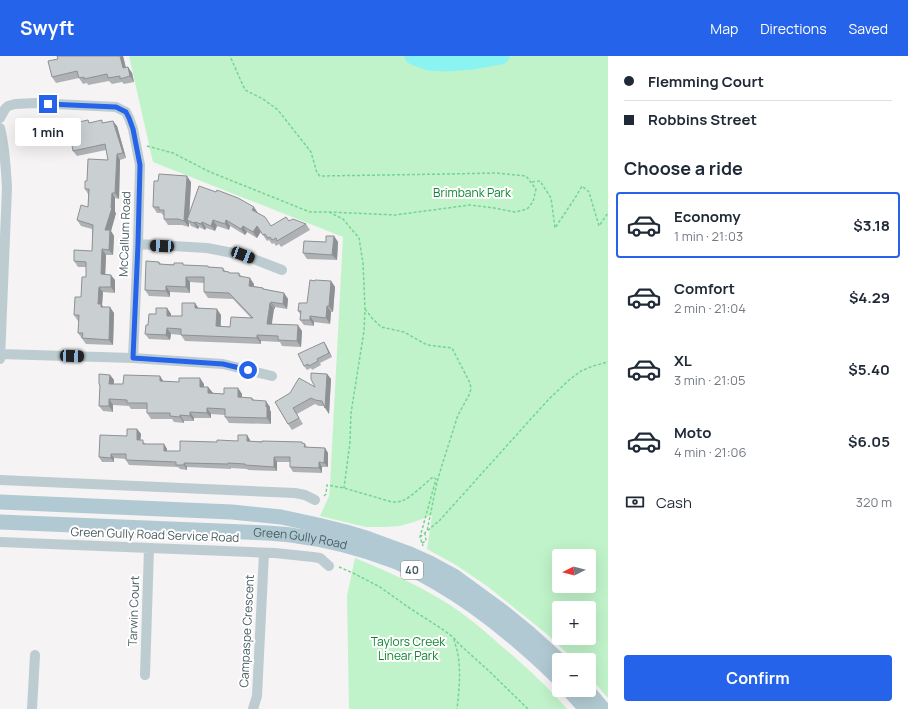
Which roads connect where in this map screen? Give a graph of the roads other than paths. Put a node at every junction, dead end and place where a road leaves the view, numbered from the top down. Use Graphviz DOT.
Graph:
graph roads {
  1 [pos="1,115"];
  2 [pos="0,128"];
  3 [pos="138,244"];
  4 [pos="282,270"];
  5 [pos="0,354"];
  6 [pos="133,358"];
  7 [pos="0,359"];
  8 [pos="272,376"];
  9 [pos="0,480"];
  10 [pos="315,500"];
  11 [pos="0,502"];
  12 [pos="0,522"];
  13 [pos="0,542"];
  14 [pos="149,548"];
  15 [pos="264,553"];
  16 [pos="329,566"];
  17 [pos="552,654"];
  18 [pos="35,655"];
  19 [pos="552,672"];
  20 [pos="145,675"];
  21 [pos="575,697"];
  22 [pos="593,697"];
  23 [pos="32,709"];
  24 [pos="253,709"];
  25 [pos="586,709"];
  26 [pos="604,709"];
  1 -- 3 [label="street, McCallum Road"];
  2 -- 5 [label="street"];
  3 -- 4 [label="street"];
  3 -- 6 [label="street, McCallum Road"];
  5 -- 6 [label="street"];
  5 -- 7 [label="street"];
  6 -- 8 [label="street"];
  9 -- 10 [label="street"];
  11 -- 17 [label="main road, Green Gully Road / 40"];
  12 -- 19 [label="main road, Green Gully Road / 40"];
  13 -- 14 [label="street, Green Gully Road Service Road"];
  14 -- 15 [label="street, Green Gully Road Service Road"];
  14 -- 20 [label="street, Tarwin Court"];
  15 -- 16 [label="street, Green Gully Road Service Road"];
  15 -- 24 [label="street, Campaspe Crescent"];
  18 -- 23 [label="street"];
  21 -- 25 [label="main road"];
  22 -- 26 [label="main road"];
}
